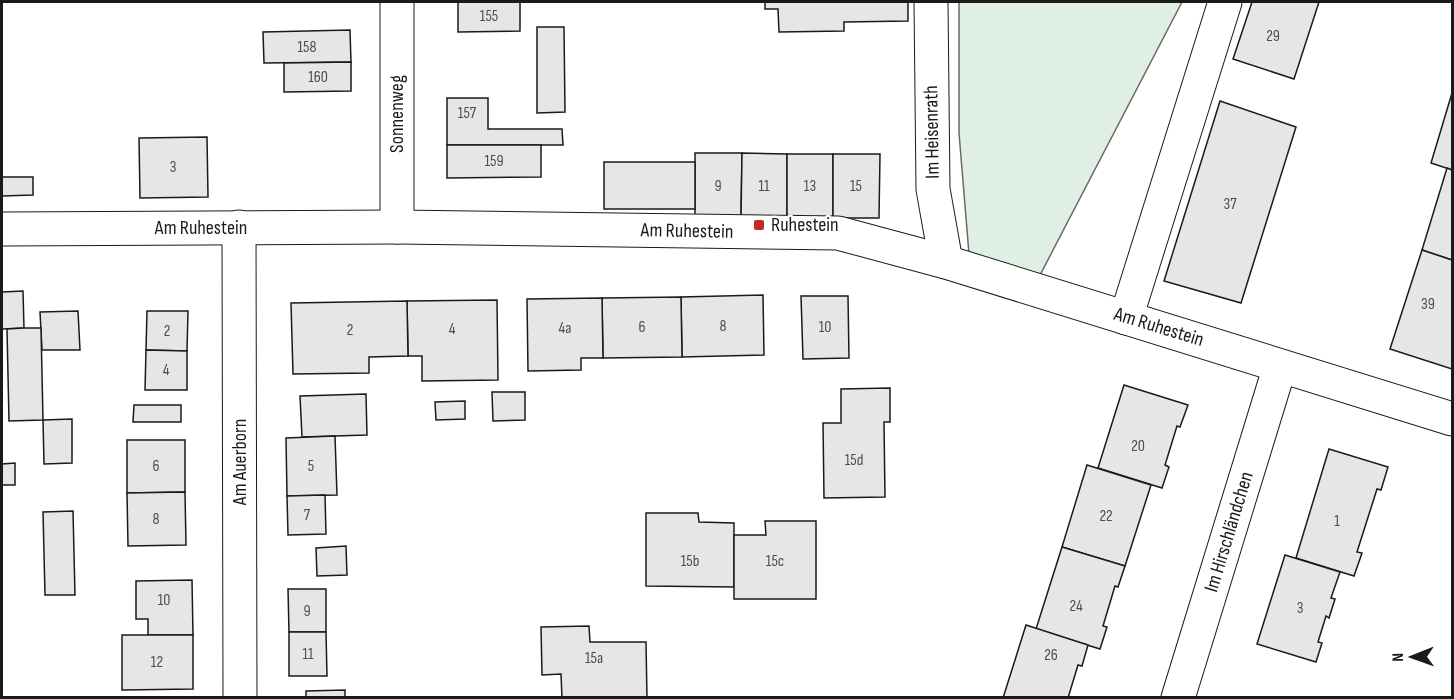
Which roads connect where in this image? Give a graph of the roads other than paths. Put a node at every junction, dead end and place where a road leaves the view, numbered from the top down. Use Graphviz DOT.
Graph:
graph roads {
  1 [pos="397,2"];
  2 [pos="931,2"];
  3 [pos="1225,2"];
  4 [pos="239,227"];
  5 [pos="397,228"];
  6 [pos="2,229"];
  7 [pos="946,262"];
  8 [pos="1126,318"];
  9 [pos="1280,366"];
  10 [pos="1452,419"];
  11 [pos="240,698"];
  12 [pos="1178,698"];
  1 -- 5 [label="street, Sonnenweg"];
  2 -- 7 [label="street, Im Heisenrath"];
  3 -- 8 [label="street"];
  4 -- 5 [label="street, Am Ruhestein"];
  4 -- 6 [label="street, Am Ruhestein"];
  4 -- 11 [label="street, Am Auerborn"];
  5 -- 7 [label="street, Am Ruhestein"];
  7 -- 8 [label="street, Am Ruhestein"];
  8 -- 9 [label="street, Am Ruhestein"];
  9 -- 10 [label="street, Am Ruhestein"];
  9 -- 12 [label="street, Im Hirschländchen"];
}
